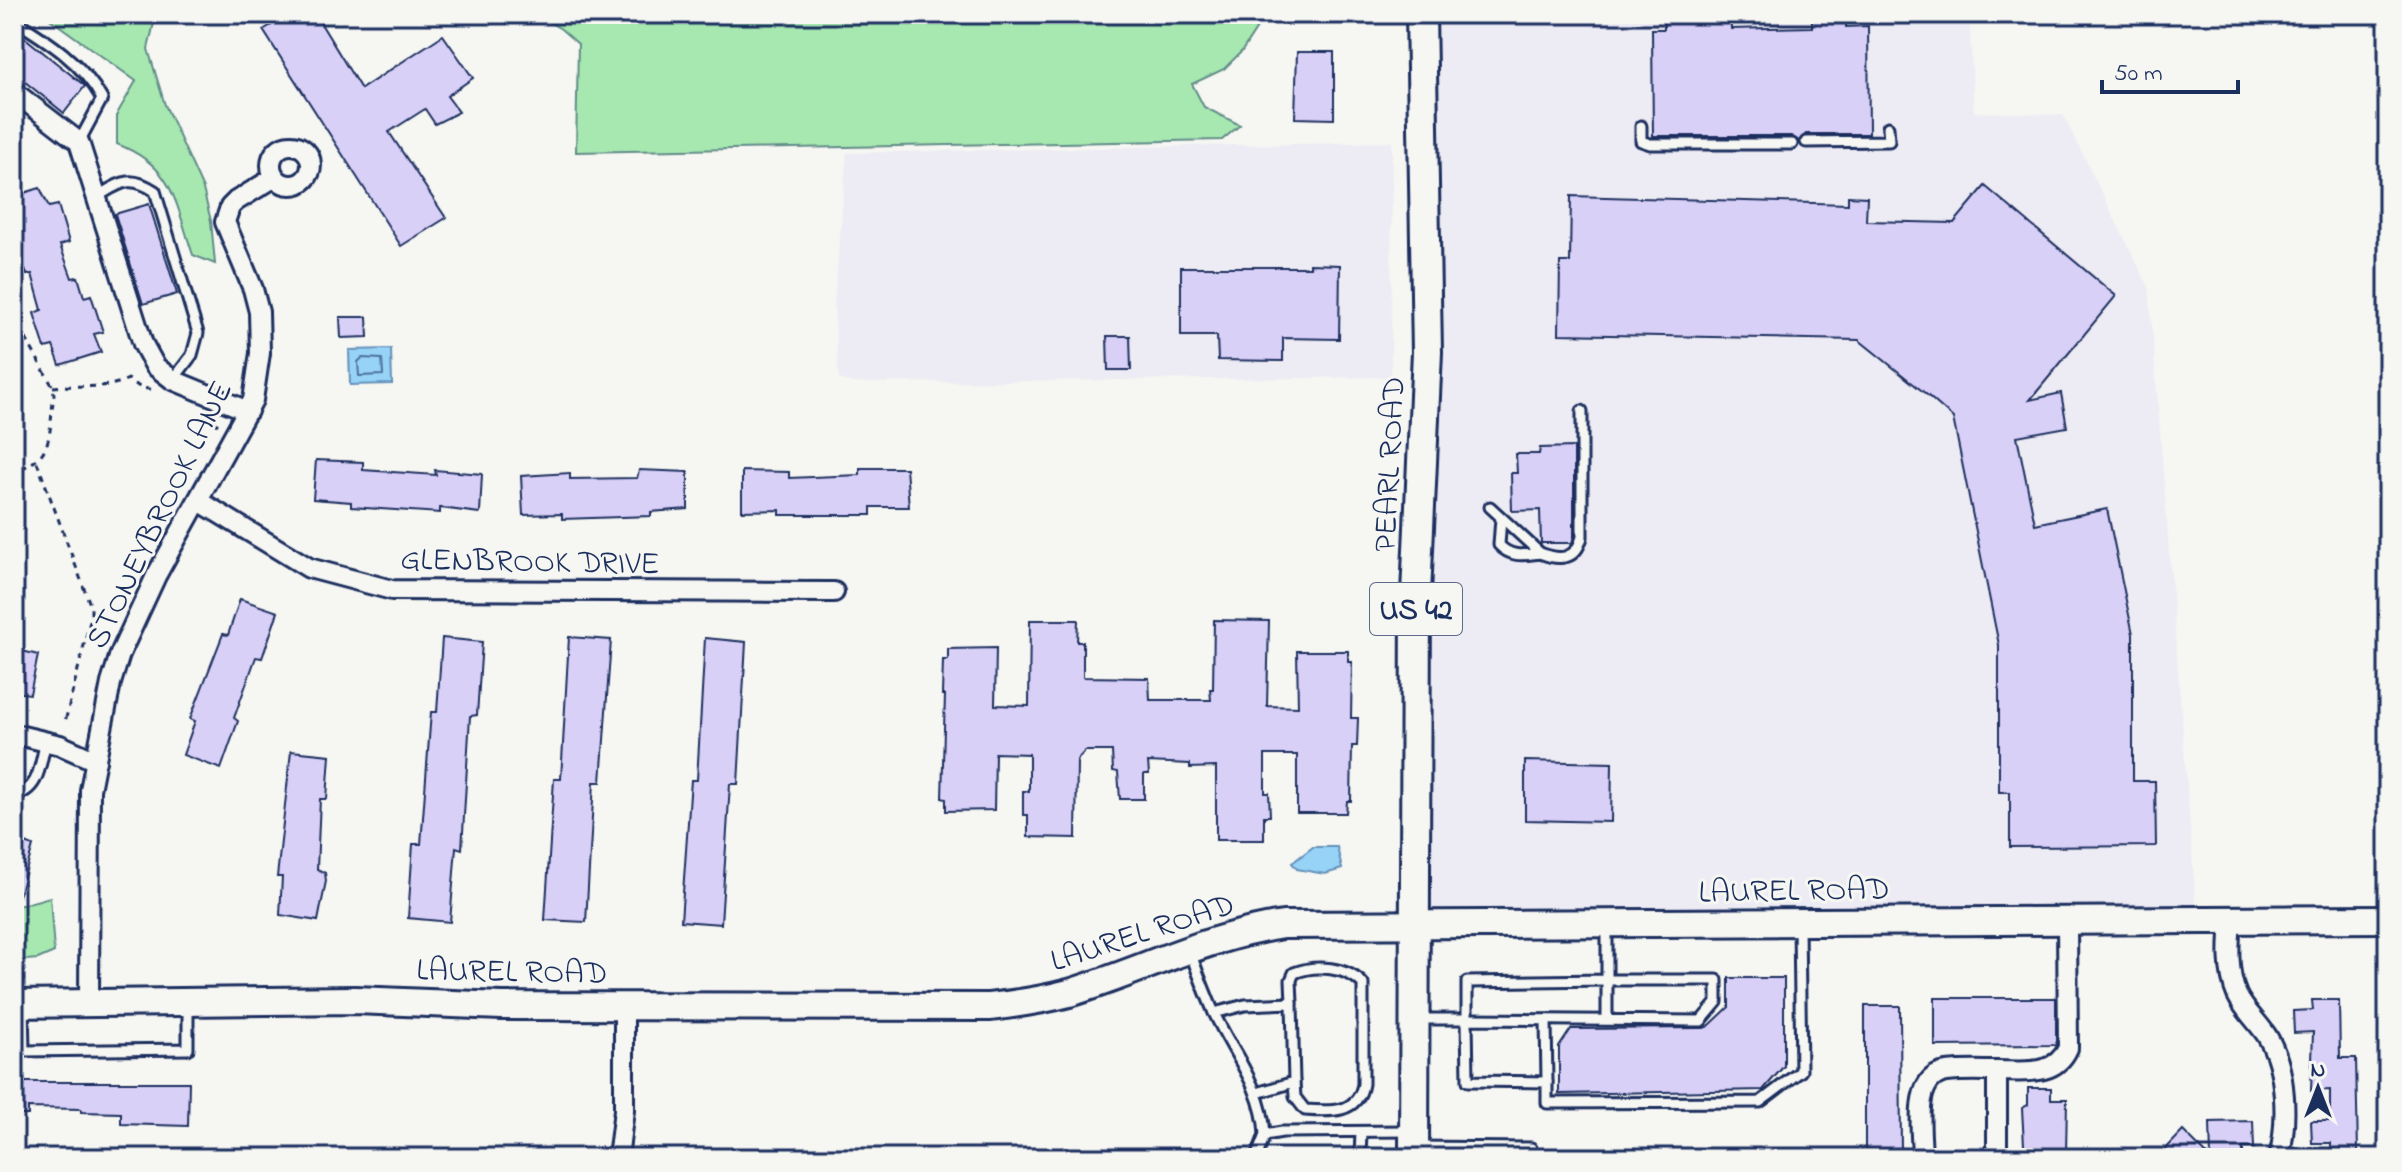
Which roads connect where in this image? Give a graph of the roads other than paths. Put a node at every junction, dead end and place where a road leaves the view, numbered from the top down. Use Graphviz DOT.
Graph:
graph roads {
  1 [pos="1421,14"];
  2 [pos="14,20"];
  3 [pos="14,92"];
  4 [pos="1641,126"];
  5 [pos="1888,127"];
  6 [pos="79,142"];
  7 [pos="1806,142"];
  8 [pos="1792,144"];
  9 [pos="275,177"];
  10 [pos="96,197"];
  11 [pos="173,380"];
  12 [pos="248,411"];
  13 [pos="1582,411"];
  14 [pos="199,501"];
  15 [pos="1490,507"];
  16 [pos="1501,518"];
  17 [pos="1540,553"];
  18 [pos="834,592"];
  19 [pos="14,734"];
  20 [pos="46,741"];
  21 [pos="96,761"];
  22 [pos="14,795"];
  23 [pos="2388,919"];
  24 [pos="2231,920"];
  25 [pos="2067,921"];
  26 [pos="1799,922"];
  27 [pos="1416,924"];
  28 [pos="1607,925"];
  29 [pos="1189,948"];
  30 [pos="1607,980"];
  31 [pos="89,1003"];
  32 [pos="188,1003"];
  33 [pos="1292,1003"];
  34 [pos="18,1004"];
  35 [pos="624,1006"];
  36 [pos="1214,1013"];
  37 [pos="1467,1019"];
  38 [pos="1416,1020"];
  39 [pos="1546,1020"];
  40 [pos="1607,1020"];
  41 [pos="1997,1071"];
  42 [pos="1294,1082"];
  43 [pos="1547,1082"];
  44 [pos="1257,1093"];
  45 [pos="1361,1132"];
  46 [pos="1265,1135"];
  47 [pos="1414,1145"];
  48 [pos="1454,1153"];
  49 [pos="618,1158"];
  50 [pos="1256,1158"];
  51 [pos="1360,1158"];
  52 [pos="1531,1158"];
  53 [pos="1922,1158"];
  54 [pos="1997,1158"];
  55 [pos="2279,1158"];
  1 -- 27 [label="main road, PEARL ROAD / US 42"];
  2 -- 6 [label="lane"];
  3 -- 6 [label="street"];
  4 -- 8 [label="lane"];
  5 -- 7 [label="lane"];
  6 -- 10 [label="street"];
  9 -- 12 [label="street, STONEYBROOK LANE"];
  10 -- 11 [label="street"];
  10 -- 11 [label="lane"];
  11 -- 12 [label="street"];
  12 -- 14 [label="street, STONEYBROOK LANE"];
  13 -- 17 [label="lane"];
  14 -- 18 [label="street, GLENBROOK DRIVE"];
  14 -- 21 [label="street, STONEYBROOK LANE"];
  15 -- 16 [label="lane"];
  16 -- 17 [label="lane"];
  16 -- 17 [label="lane"];
  19 -- 20 [label="street"];
  20 -- 21 [label="street"];
  20 -- 22 [label="lane"];
  21 -- 31 [label="street, STONEYBROOK LANE"];
  23 -- 24 [label="street, LAUREL ROAD"];
  24 -- 25 [label="street, LAUREL ROAD"];
  24 -- 55 [label="street"];
  25 -- 26 [label="street, LAUREL ROAD"];
  25 -- 41 [label="street"];
  26 -- 28 [label="street, LAUREL ROAD"];
  26 -- 43 [label="lane"];
  27 -- 28 [label="street, LAUREL ROAD"];
  27 -- 29 [label="street, LAUREL ROAD"];
  27 -- 38 [label="main road, PEARL ROAD / US 42"];
  28 -- 30 [label="lane"];
  29 -- 35 [label="street, LAUREL ROAD"];
  29 -- 36 [label="lane"];
  30 -- 37 [label="lane"];
  30 -- 40 [label="lane"];
  30 -- 40 [label="lane"];
  31 -- 32 [label="street, LAUREL ROAD"];
  31 -- 34 [label="street, LAUREL ROAD"];
  32 -- 34 [label="lane"];
  32 -- 35 [label="street, LAUREL ROAD"];
  33 -- 36 [label="lane"];
  33 -- 42 [label="lane"];
  33 -- 42 [label="lane"];
  35 -- 49 [label="street"];
  36 -- 44 [label="lane"];
  37 -- 38 [label="lane"];
  37 -- 39 [label="lane"];
  37 -- 43 [label="lane"];
  38 -- 47 [label="main road, PEARL ROAD / US 42"];
  39 -- 40 [label="lane"];
  39 -- 43 [label="lane"];
  41 -- 53 [label="street"];
  41 -- 54 [label="street"];
  42 -- 44 [label="lane"];
  44 -- 46 [label="lane"];
  45 -- 46 [label="lane"];
  45 -- 47 [label="lane"];
  45 -- 51 [label="lane"];
  46 -- 50 [label="lane"];
  47 -- 48 [label="lane"];
  48 -- 52 [label="lane"];
}
